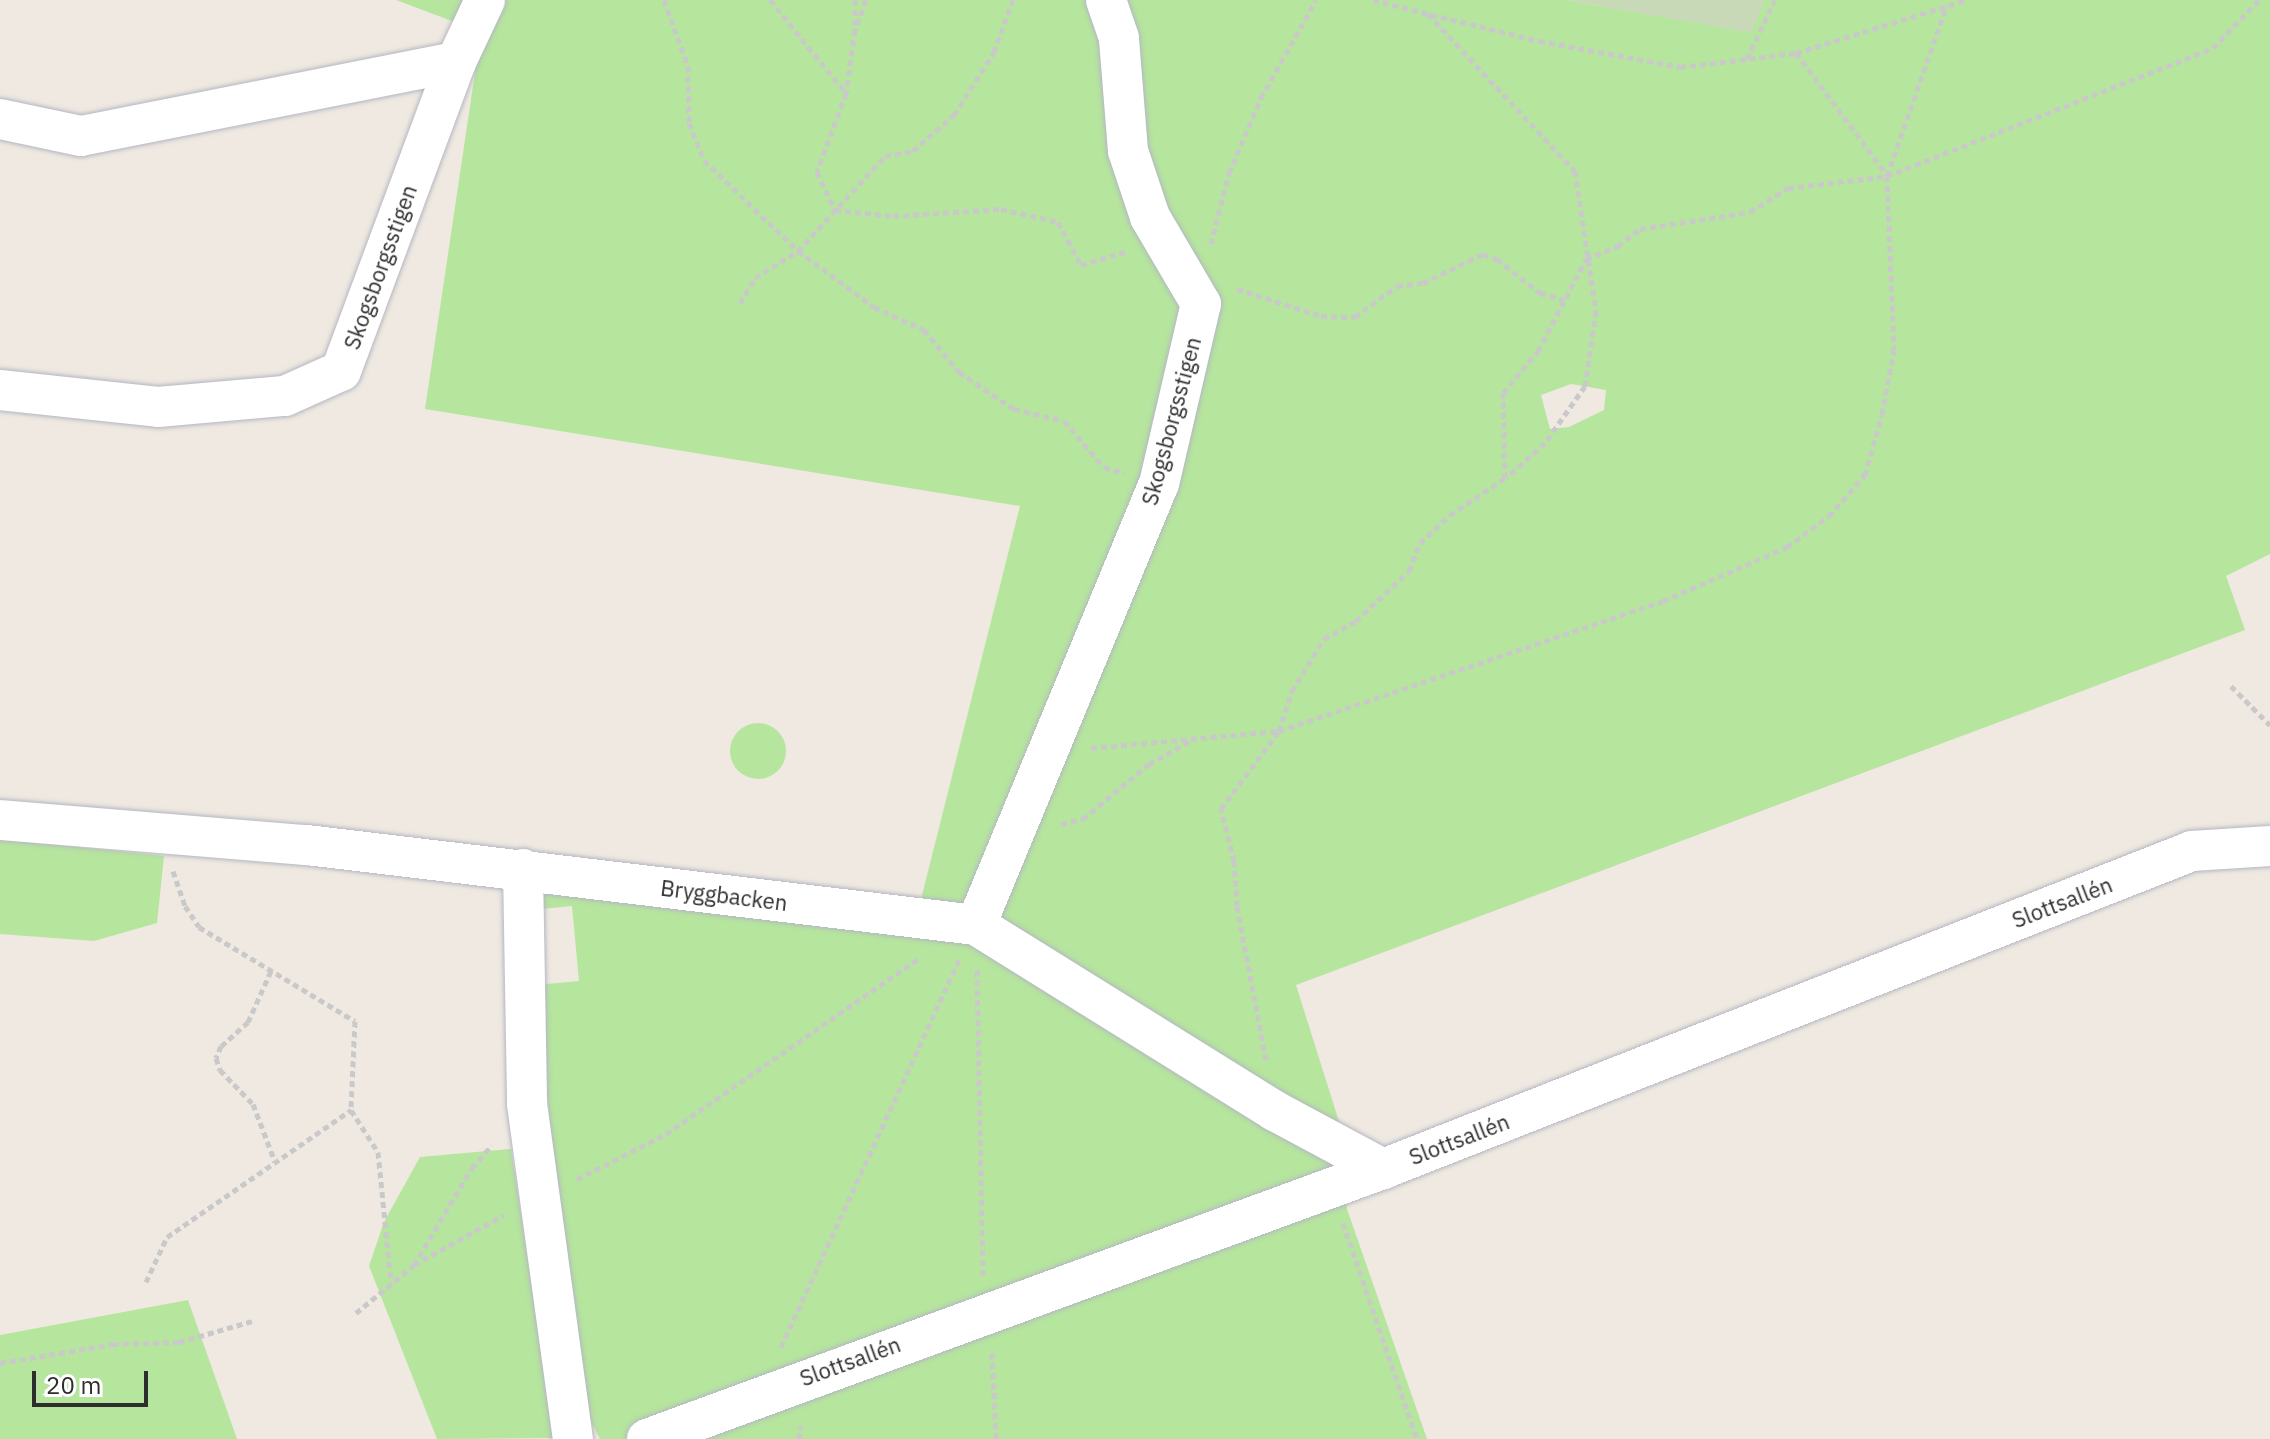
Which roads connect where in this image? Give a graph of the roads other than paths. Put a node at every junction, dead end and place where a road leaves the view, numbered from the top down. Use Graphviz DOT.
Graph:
graph roads {
  1 [pos="485,0"];
  2 [pos="1106,0"];
  3 [pos="456,62"];
  4 [pos="0,119"];
  5 [pos="0,390"];
  6 [pos="0,820"];
  7 [pos="2270,846"];
  8 [pos="523,869"];
  9 [pos="965,923"];
  10 [pos="1383,1169"];
  11 [pos="573,1439"];
  12 [pos="647,1439"];
  1 -- 3 [label="street, Skogsborgsstigen"];
  2 -- 9 [label="street, Skogsborgsstigen"];
  3 -- 4 [label="street"];
  3 -- 5 [label="street, Skogsborgsstigen"];
  6 -- 8 [label="street, Bryggbacken"];
  7 -- 10 [label="street, Slottsallén"];
  8 -- 9 [label="street, Bryggbacken"];
  8 -- 11 [label="street"];
  9 -- 10 [label="street, Bryggbacken"];
  10 -- 12 [label="street, Slottsallén"];
}
